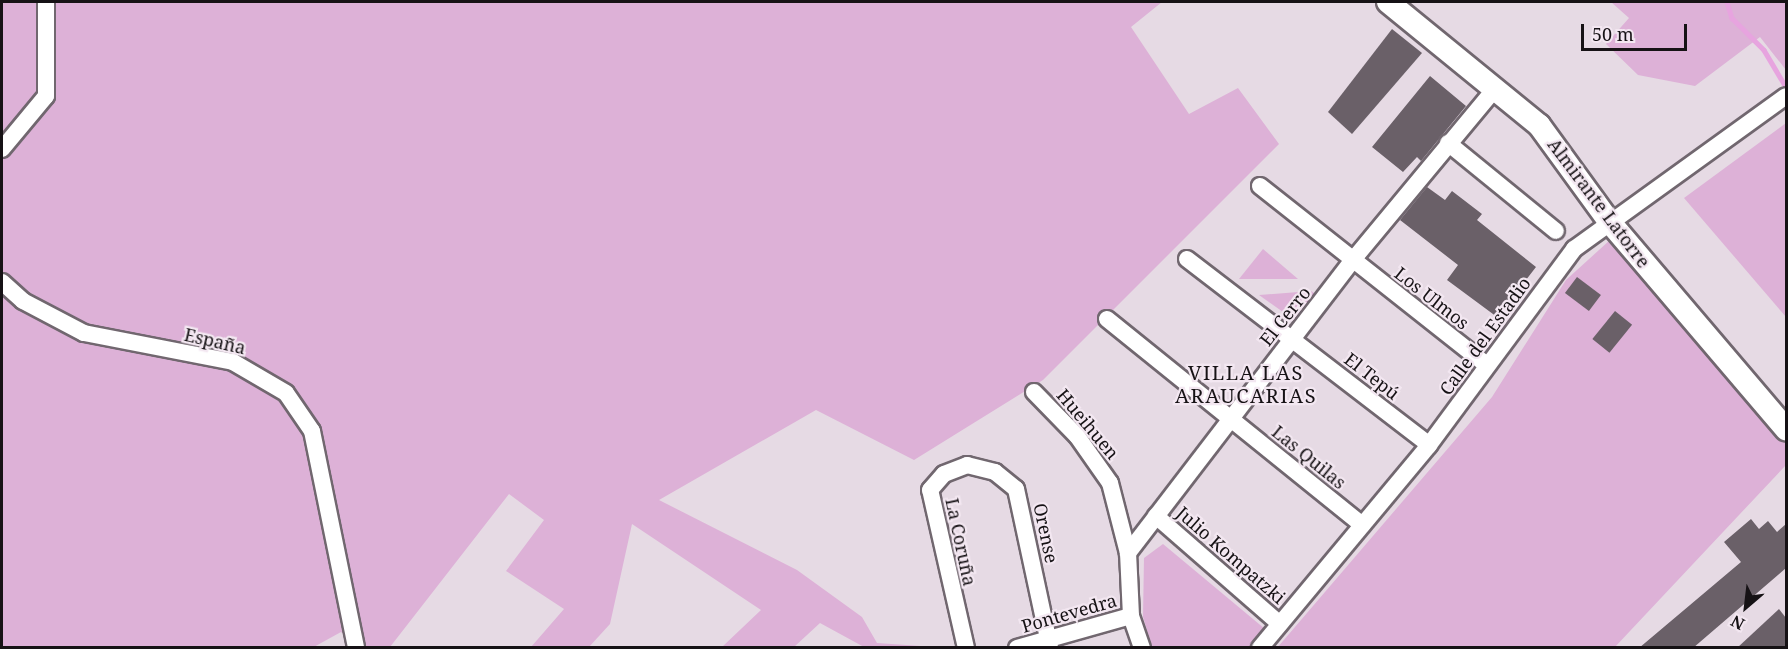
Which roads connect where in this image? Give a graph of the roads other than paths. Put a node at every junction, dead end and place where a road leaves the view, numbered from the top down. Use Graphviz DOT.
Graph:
graph roads {
  1 [pos="46,2"];
  2 [pos="1388,2"];
  3 [pos="1495,89"];
  4 [pos="1786,96"];
  5 [pos="1448,143"];
  6 [pos="2,150"];
  7 [pos="1260,186"];
  8 [pos="1608,220"];
  9 [pos="1556,231"];
  10 [pos="1187,259"];
  11 [pos="1352,261"];
  12 [pos="2,282"];
  13 [pos="1107,319"];
  14 [pos="1291,339"];
  15 [pos="1487,365"];
  16 [pos="1034,392"];
  17 [pos="1230,419"];
  18 [pos="1786,429"];
  19 [pos="1429,445"];
  20 [pos="967,465"];
  21 [pos="1156,516"];
  22 [pos="1362,525"];
  23 [pos="1128,553"];
  24 [pos="1131,616"];
  25 [pos="1280,624"];
  26 [pos="1049,644"];
  27 [pos="356,648"];
  28 [pos="966,648"];
  29 [pos="1017,648"];
  30 [pos="1142,648"];
  31 [pos="1260,648"];
  1 -- 6 [label="street"];
  2 -- 3 [label="main road, Almirante Latorre"];
  3 -- 5 [label="street, El Cerro"];
  3 -- 8 [label="main road, Almirante Latorre"];
  4 -- 8 [label="street, Calle del Estadio"];
  5 -- 9 [label="street"];
  5 -- 11 [label="street, El Cerro"];
  7 -- 11 [label="street, Los Ulmos"];
  8 -- 15 [label="street, Calle del Estadio"];
  8 -- 18 [label="main road, Almirante Latorre"];
  10 -- 14 [label="street, El Tepú"];
  11 -- 14 [label="street, El Cerro"];
  11 -- 15 [label="street, Los Ulmos"];
  12 -- 27 [label="street, España"];
  13 -- 17 [label="street, Las Quilas"];
  14 -- 17 [label="street, El Cerro"];
  14 -- 19 [label="street, El Tepú"];
  15 -- 19 [label="street, Calle del Estadio"];
  16 -- 23 [label="street, Hueihuen"];
  17 -- 21 [label="street, El Cerro"];
  17 -- 22 [label="street, Las Quilas"];
  19 -- 22 [label="street, Calle del Estadio"];
  20 -- 26 [label="street, Orense"];
  20 -- 28 [label="street, La Coruña"];
  21 -- 23 [label="street, El Cerro"];
  21 -- 25 [label="street, Julio Kompatzki"];
  22 -- 25 [label="street, Calle del Estadio"];
  23 -- 24 [label="street"];
  24 -- 26 [label="street, Pontevedra"];
  24 -- 30 [label="street"];
  25 -- 31 [label="street, Calle del Estadio"];
  26 -- 29 [label="street, Pontevedra"];
}
